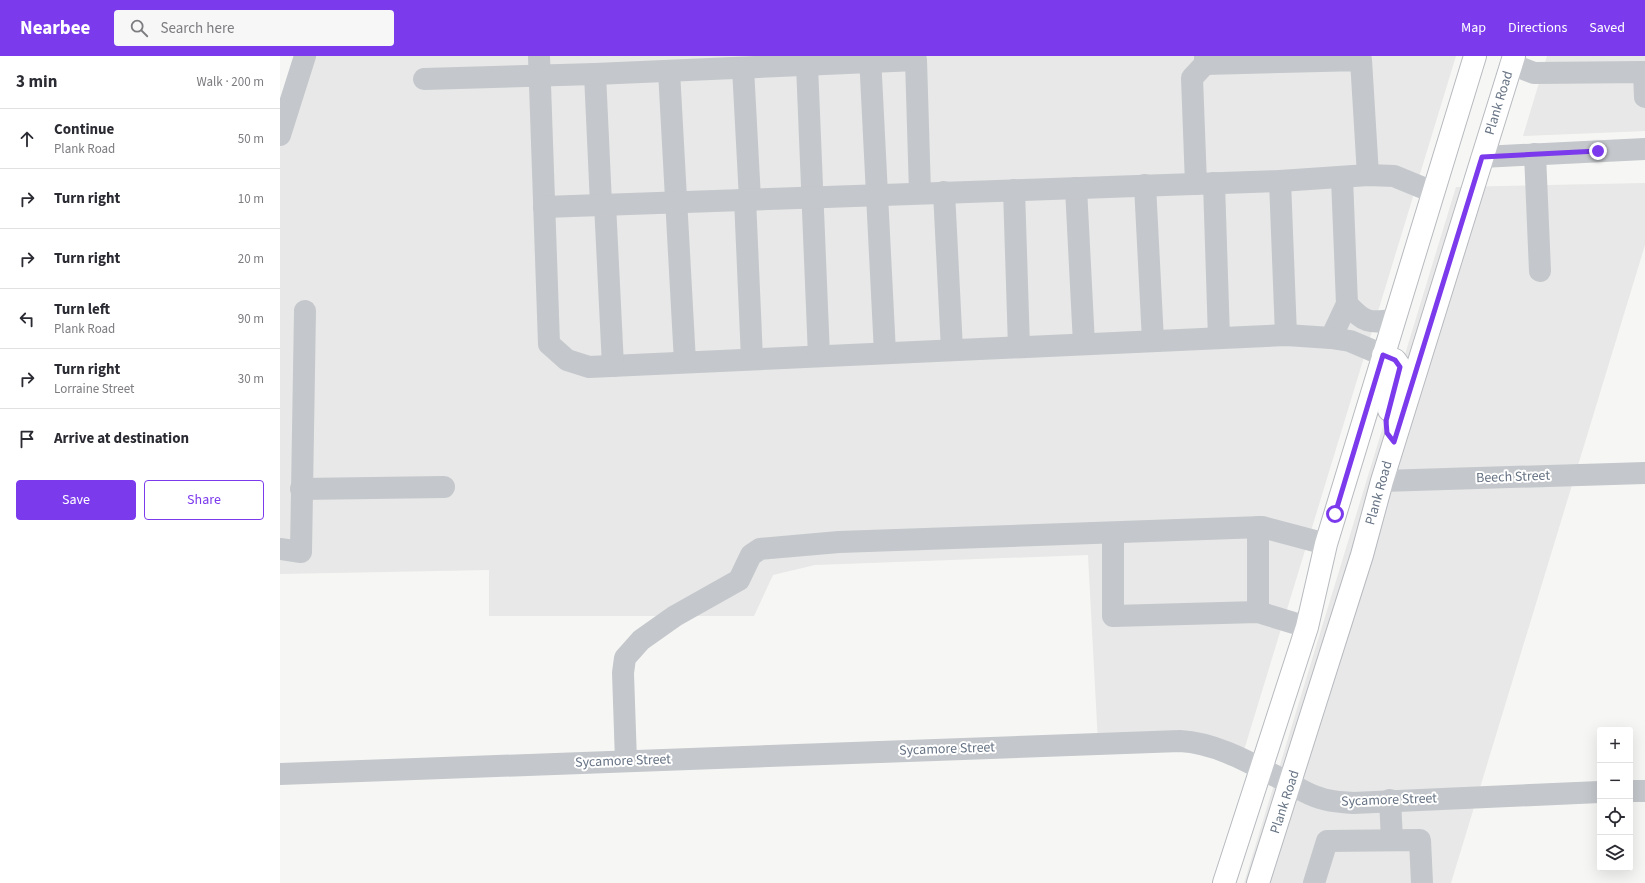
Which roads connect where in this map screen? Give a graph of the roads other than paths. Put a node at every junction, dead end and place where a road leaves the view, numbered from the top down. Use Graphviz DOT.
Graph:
graph roads {
  1 [pos="305,56"];
  2 [pos="1475,56"];
  3 [pos="870,59"];
  4 [pos="1205,60"];
  5 [pos="1512,60"];
  6 [pos="807,65"];
  7 [pos="540,66"];
  8 [pos="743,68"];
  9 [pos="668,71"];
  10 [pos="595,74"];
  11 [pos="424,79"];
  12 [pos="1645,97"];
  13 [pos="280,135"];
  14 [pos="1645,149"];
  15 [pos="1535,154"];
  16 [pos="1482,157"];
  17 [pos="1368,175"];
  18 [pos="1342,178"];
  19 [pos="1280,181"];
  20 [pos="1205,184"];
  21 [pos="1145,185"];
  22 [pos="1076,188"];
  23 [pos="1014,190"];
  24 [pos="944,192"];
  25 [pos="1433,192"];
  26 [pos="920,193"];
  27 [pos="877,194"];
  28 [pos="811,197"];
  29 [pos="748,199"];
  30 [pos="677,201"];
  31 [pos="603,204"];
  32 [pos="544,207"];
  33 [pos="1540,271"];
  34 [pos="1347,304"];
  35 [pos="305,311"];
  36 [pos="1393,320"];
  37 [pos="1286,335"];
  38 [pos="1220,338"];
  39 [pos="1330,338"];
  40 [pos="1153,341"];
  41 [pos="1084,344"];
  42 [pos="1019,347"];
  43 [pos="952,350"];
  44 [pos="885,353"];
  45 [pos="1383,355"];
  46 [pos="819,356"];
  47 [pos="752,359"];
  48 [pos="685,362"];
  49 [pos="613,366"];
  50 [pos="1394,442"];
  51 [pos="1645,473"];
  52 [pos="1382,482"];
  53 [pos="444,487"];
  54 [pos="301,489"];
  55 [pos="1258,527"];
  56 [pos="1113,533"];
  57 [pos="1326,544"];
  58 [pos="280,549"];
  59 [pos="1258,612"];
  60 [pos="1307,627"];
  61 [pos="626,761"];
  62 [pos="1260,768"];
  63 [pos="280,774"];
  64 [pos="1291,784"];
  65 [pos="1633,791"];
  66 [pos="1645,791"];
  67 [pos="1597,792"];
  68 [pos="1390,800"];
  69 [pos="1392,840"];
  70 [pos="1224,883"];
  71 [pos="1258,883"];
  72 [pos="1314,883"];
  73 [pos="1422,883"];
  1 -- 13 [label="street"];
  2 -- 25 [label="main road"];
  3 -- 6 [label="street"];
  3 -- 26 [label="street"];
  3 -- 27 [label="street"];
  4 -- 17 [label="street"];
  4 -- 20 [label="street"];
  5 -- 12 [label="street"];
  5 -- 16 [label="main road, Plank Road"];
  6 -- 8 [label="street"];
  6 -- 28 [label="street"];
  7 -- 10 [label="street"];
  7 -- 11 [label="street"];
  7 -- 32 [label="street"];
  8 -- 9 [label="street"];
  8 -- 29 [label="street"];
  9 -- 10 [label="street"];
  9 -- 30 [label="street"];
  10 -- 31 [label="street"];
  14 -- 15 [label="street"];
  15 -- 16 [label="street"];
  15 -- 33 [label="street"];
  16 -- 50 [label="main road, Plank Road"];
  17 -- 18 [label="street"];
  17 -- 25 [label="street"];
  18 -- 19 [label="street"];
  18 -- 34 [label="street"];
  19 -- 20 [label="street"];
  19 -- 37 [label="street"];
  20 -- 21 [label="street"];
  20 -- 38 [label="street"];
  21 -- 22 [label="street"];
  21 -- 40 [label="street"];
  22 -- 23 [label="street"];
  22 -- 41 [label="street"];
  23 -- 24 [label="street"];
  23 -- 42 [label="street"];
  24 -- 26 [label="street"];
  24 -- 43 [label="street"];
  25 -- 36 [label="main road"];
  26 -- 27 [label="street"];
  27 -- 28 [label="street"];
  27 -- 44 [label="street"];
  28 -- 29 [label="street"];
  28 -- 46 [label="street"];
  29 -- 30 [label="street"];
  29 -- 47 [label="street"];
  30 -- 31 [label="street"];
  30 -- 48 [label="street"];
  31 -- 32 [label="street"];
  31 -- 49 [label="street"];
  32 -- 49 [label="street"];
  34 -- 36 [label="street"];
  34 -- 39 [label="street"];
  35 -- 54 [label="street"];
  36 -- 45 [label="main road"];
  37 -- 38 [label="street"];
  37 -- 39 [label="street"];
  38 -- 40 [label="street"];
  39 -- 45 [label="street"];
  40 -- 41 [label="street"];
  41 -- 42 [label="street"];
  42 -- 43 [label="street"];
  43 -- 44 [label="street"];
  44 -- 46 [label="street"];
  45 -- 50 [label="main road"];
  45 -- 57 [label="main road"];
  46 -- 47 [label="street"];
  47 -- 48 [label="street"];
  48 -- 49 [label="street"];
  50 -- 52 [label="main road, Plank Road"];
  51 -- 52 [label="street, Beech Street"];
  52 -- 64 [label="main road, Plank Road"];
  53 -- 54 [label="street"];
  54 -- 58 [label="street"];
  55 -- 56 [label="street"];
  55 -- 57 [label="street"];
  55 -- 59 [label="street"];
  56 -- 59 [label="street"];
  56 -- 61 [label="street"];
  57 -- 60 [label="main road"];
  59 -- 60 [label="street"];
  60 -- 62 [label="main road"];
  61 -- 62 [label="street, Sycamore Street"];
  61 -- 63 [label="street, Sycamore Street"];
  62 -- 64 [label="street, Sycamore Street"];
  62 -- 70 [label="main road"];
  64 -- 68 [label="street, Sycamore Street"];
  64 -- 71 [label="main road, Plank Road"];
  65 -- 66 [label="street"];
  67 -- 68 [label="street, Sycamore Street"];
  68 -- 69 [label="street"];
  69 -- 72 [label="street"];
  69 -- 73 [label="street"];
}
